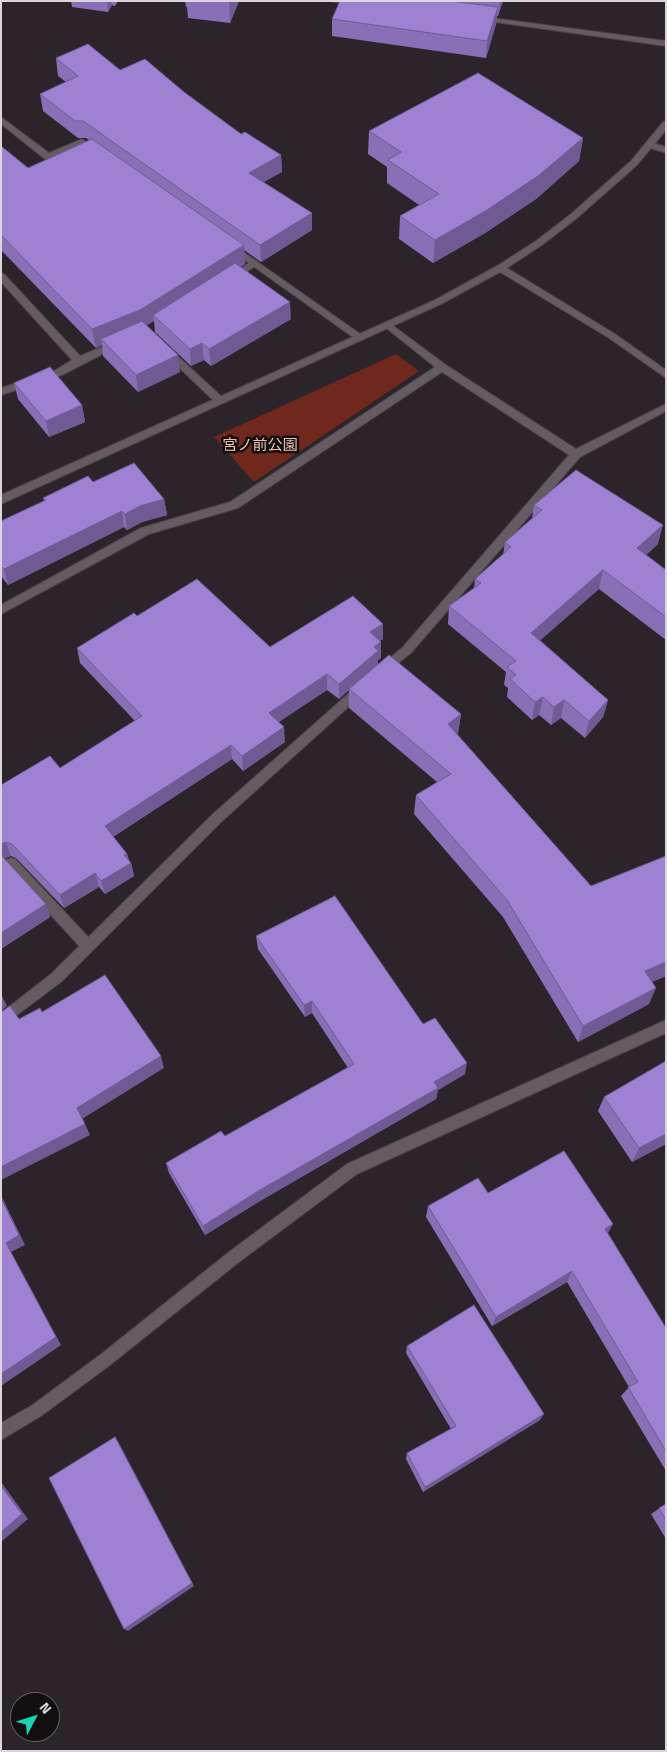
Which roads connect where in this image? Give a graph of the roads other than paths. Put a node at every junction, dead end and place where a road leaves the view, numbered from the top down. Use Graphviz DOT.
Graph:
graph roads {
  1 [pos="334,1"];
  2 [pos="362,4"];
  3 [pos="466,17"];
  4 [pos="666,44"];
  5 [pos="1,120"];
  6 [pos="666,124"];
  7 [pos="650,145"];
  8 [pos="666,150"];
  9 [pos="105,158"];
  10 [pos="222,241"];
  11 [pos="254,263"];
  12 [pos="500,268"];
  13 [pos="1,276"];
  14 [pos="221,284"];
  15 [pos="388,325"];
  16 [pos="360,338"];
  17 [pos="129,339"];
  18 [pos="161,345"];
  19 [pos="78,360"];
  20 [pos="442,366"];
  21 [pos="666,374"];
  22 [pos="1,392"];
  23 [pos="219,400"];
  24 [pos="666,407"];
  25 [pos="576,454"];
  26 [pos="1,500"];
  27 [pos="1,610"];
  28 [pos="11,864"];
  29 [pos="86,945"];
  30 [pos="1,1021"];
  31 [pos="666,1026"];
  32 [pos="1,1432"];
  1 -- 2 [label="street"];
  3 -- 4 [label="street"];
  5 -- 9 [label="street"];
  6 -- 7 [label="street"];
  7 -- 8 [label="street"];
  7 -- 12 [label="street"];
  10 -- 11 [label="street"];
  11 -- 14 [label="street"];
  11 -- 16 [label="street"];
  12 -- 15 [label="street"];
  12 -- 21 [label="street"];
  13 -- 19 [label="street"];
  15 -- 16 [label="street"];
  15 -- 20 [label="street"];
  16 -- 23 [label="street"];
  17 -- 19 [label="street"];
  18 -- 23 [label="street"];
  19 -- 22 [label="street"];
  20 -- 25 [label="street"];
  20 -- 27 [label="street"];
  23 -- 26 [label="street"];
  24 -- 25 [label="street"];
  25 -- 29 [label="street"];
  28 -- 29 [label="street"];
  29 -- 30 [label="street"];
  31 -- 32 [label="street"];
}
